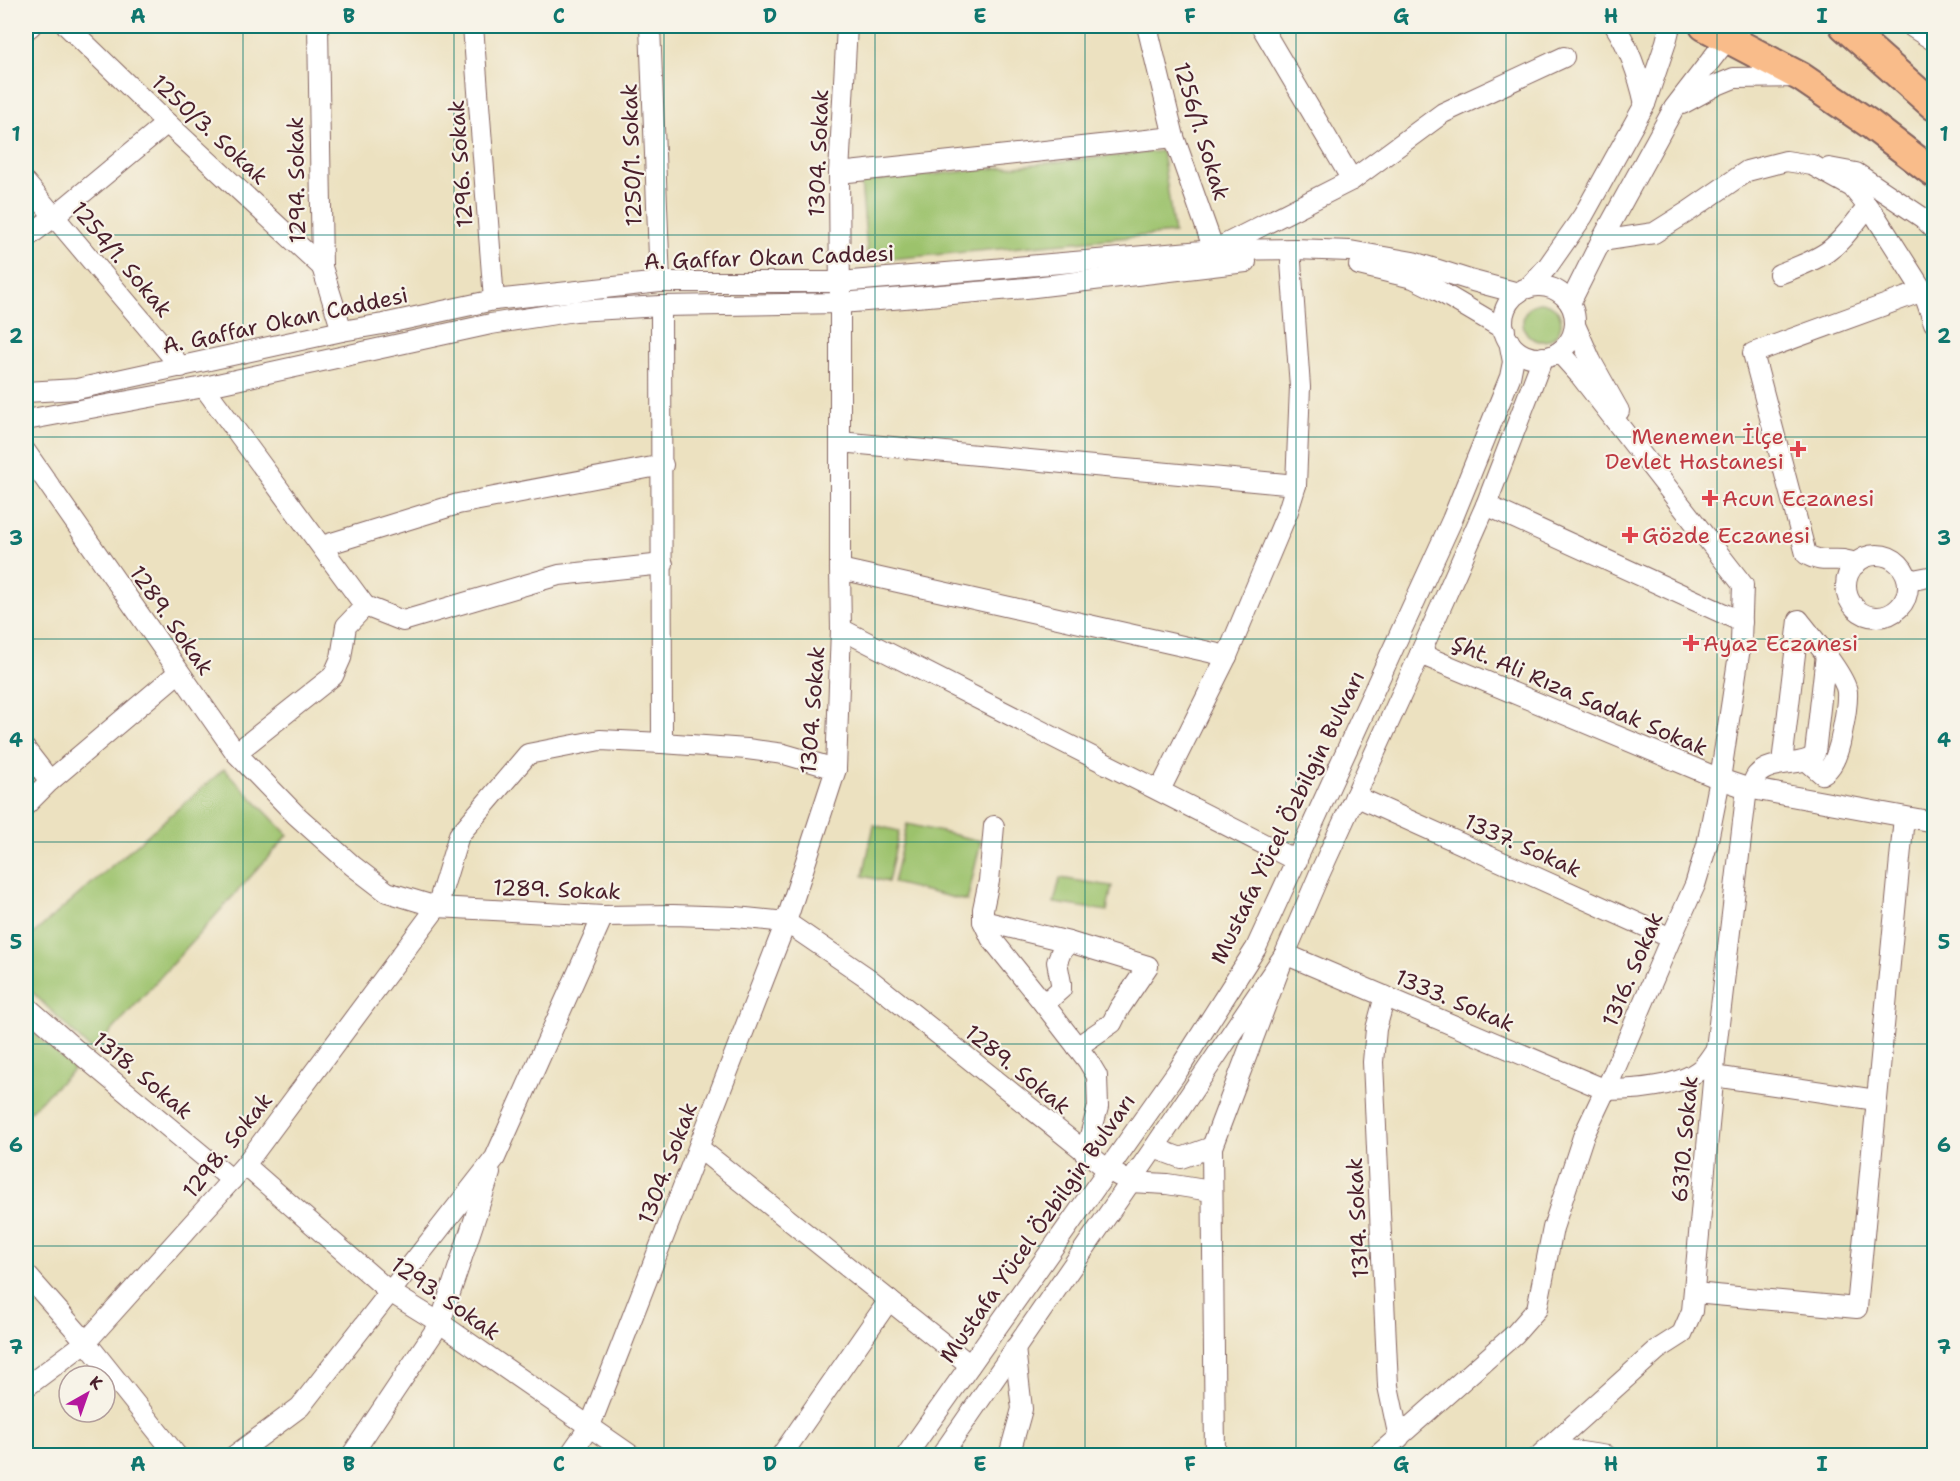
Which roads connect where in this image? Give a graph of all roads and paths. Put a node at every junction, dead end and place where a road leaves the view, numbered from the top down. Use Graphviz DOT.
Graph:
graph roads {
  1 [pos="31,26"];
  2 [pos="67,26"];
  3 [pos="318,26"];
  4 [pos="473,26"];
  5 [pos="650,26"];
  6 [pos="847,26"];
  7 [pos="1147,26"];
  8 [pos="1261,26"];
  9 [pos="1615,26"];
  10 [pos="1670,26"];
  11 [pos="1844,26"];
  12 [pos="1911,26"];
  13 [pos="26,30"];
  14 [pos="1725,30"];
  15 [pos="1935,40"];
  16 [pos="1564,57"];
  17 [pos="1801,77"];
  18 [pos="1646,104"];
  19 [pos="1935,106"];
  20 [pos="1674,108"];
  21 [pos="167,123"];
  22 [pos="1174,137"];
  23 [pos="1812,165"];
  24 [pos="839,173"];
  25 [pos="1935,173"];
  26 [pos="1352,180"];
  27 [pos="26,183"];
  28 [pos="1868,207"];
  29 [pos="55,216"];
  30 [pos="1935,229"];
  31 [pos="26,238"];
  32 [pos="1601,240"];
  33 [pos="1214,250"];
  34 [pos="1291,262"];
  35 [pos="322,267"];
  36 [pos="1779,274"];
  37 [pos="660,282"];
  38 [pos="840,282"];
  39 [pos="1523,290"];
  40 [pos="1923,291"];
  41 [pos="494,300"];
  42 [pos="840,303"];
  43 [pos="1570,303"];
  44 [pos="662,306"];
  45 [pos="1934,323"];
  46 [pos="1575,325"];
  47 [pos="342,331"];
  48 [pos="1507,336"];
  49 [pos="1551,355"];
  50 [pos="182,367"];
  51 [pos="204,387"];
  52 [pos="26,392"];
  53 [pos="26,420"];
  54 [pos="840,442"];
  55 [pos="26,452"];
  56 [pos="1643,456"];
  57 [pos="663,465"];
  58 [pos="1296,485"];
  59 [pos="1486,505"];
  60 [pos="322,546"];
  61 [pos="663,564"];
  62 [pos="1856,564"];
  63 [pos="840,568"];
  64 [pos="1935,576"];
  65 [pos="1908,580"];
  66 [pos="365,606"];
  67 [pos="1742,622"];
  68 [pos="842,629"];
  69 [pos="1420,654"];
  70 [pos="1227,656"];
  71 [pos="179,672"];
  72 [pos="663,743"];
  73 [pos="26,750"];
  74 [pos="236,753"];
  75 [pos="1782,763"];
  76 [pos="836,769"];
  77 [pos="1720,779"];
  78 [pos="50,781"];
  79 [pos="1749,788"];
  80 [pos="1160,790"];
  81 [pos="1355,796"];
  82 [pos="26,805"];
  83 [pos="1904,817"];
  84 [pos="1935,822"];
  85 [pos="994,826"];
  86 [pos="1297,861"];
  87 [pos="437,907"];
  88 [pos="603,916"];
  89 [pos="982,921"];
  90 [pos="786,922"];
  91 [pos="1671,938"];
  92 [pos="1069,942"];
  93 [pos="1285,954"];
  94 [pos="1385,996"];
  95 [pos="1044,1004"];
  96 [pos="26,1006"];
  97 [pos="1077,1047"];
  98 [pos="1716,1049"];
  99 [pos="1714,1076"];
  100 [pos="1606,1090"];
  101 [pos="1876,1100"];
  102 [pos="1212,1147"];
  103 [pos="699,1148"];
  104 [pos="1154,1148"];
  105 [pos="1085,1154"];
  106 [pos="495,1158"];
  107 [pos="245,1165"];
  108 [pos="1108,1170"];
  109 [pos="232,1180"];
  110 [pos="1130,1182"];
  111 [pos="1211,1191"];
  112 [pos="26,1274"];
  113 [pos="390,1292"];
  114 [pos="1694,1293"];
  115 [pos="889,1300"];
  116 [pos="440,1323"];
  117 [pos="86,1342"];
  118 [pos="1015,1348"];
  119 [pos="970,1365"];
  120 [pos="26,1387"];
  121 [pos="590,1426"];
  122 [pos="1399,1438"];
  123 [pos="1544,1451"];
  124 [pos="177,1455"];
  125 [pos="234,1455"];
  126 [pos="351,1455"];
  127 [pos="569,1455"];
  128 [pos="632,1455"];
  129 [pos="781,1455"];
  130 [pos="906,1455"];
  131 [pos="940,1455"];
  132 [pos="1009,1455"];
  133 [pos="1215,1455"];
  134 [pos="1377,1455"];
  135 [pos="1607,1455"];
  1 -- 13 [label="street"];
  2 -- 21 [label="street, 1250/3. Sokak"];
  3 -- 35 [label="street, 1294. Sokak"];
  4 -- 41 [label="street, 1296. Sokak"];
  5 -- 37 [label="street, 1250/1. Sokak"];
  6 -- 24 [label="street, 1304. Sokak"];
  7 -- 22 [label="street, 1256/1. Sokak"];
  8 -- 26 [label="street"];
  9 -- 18 [label="street"];
  10 -- 18 [label="street"];
  11 -- 19 [label="highway"];
  12 -- 15 [label="street"];
  14 -- 17 [label="highway"];
  14 -- 20 [label="street"];
  16 -- 26 [label="street"];
  17 -- 20 [label="street"];
  17 -- 25 [label="highway"];
  18 -- 39 [label="street"];
  20 -- 32 [label="street"];
  21 -- 29 [label="street"];
  21 -- 35 [label="street, 1250/3. Sokak"];
  22 -- 24 [label="street"];
  22 -- 33 [label="street, 1256/1. Sokak"];
  23 -- 28 [label="street"];
  23 -- 30 [label="street"];
  23 -- 32 [label="street"];
  24 -- 38 [label="street, 1304. Sokak"];
  26 -- 33 [label="street"];
  27 -- 29 [label="street, 1254/1. Sokak"];
  28 -- 36 [label="street"];
  28 -- 40 [label="street"];
  29 -- 31 [label="street"];
  29 -- 50 [label="street, 1254/1. Sokak"];
  32 -- 43 [label="street"];
  33 -- 38 [label="street, A. Gaffar Okan Caddesi"];
  33 -- 39 [label="street, A. Gaffar Okan Caddesi"];
  34 -- 42 [label="street, A. Gaffar Okan Caddesi"];
  34 -- 48 [label="street, A. Gaffar Okan Caddesi"];
  34 -- 58 [label="street"];
  35 -- 47 [label="street, 1294. Sokak"];
  37 -- 38 [label="street, A. Gaffar Okan Caddesi"];
  37 -- 41 [label="street, A. Gaffar Okan Caddesi"];
  38 -- 42 [label="street, 1304. Sokak"];
  39 -- 43 [label="street"];
  39 -- 48 [label="street"];
  40 -- 45 [label="street"];
  40 -- 62 [label="street"];
  41 -- 47 [label="street, A. Gaffar Okan Caddesi"];
  42 -- 44 [label="street, A. Gaffar Okan Caddesi"];
  42 -- 54 [label="street, 1304. Sokak"];
  43 -- 46 [label="street"];
  44 -- 51 [label="street, A. Gaffar Okan Caddesi"];
  44 -- 57 [label="street"];
  46 -- 49 [label="street"];
  46 -- 56 [label="street"];
  47 -- 50 [label="street, A. Gaffar Okan Caddesi"];
  48 -- 49 [label="street"];
  48 -- 86 [label="street, Mustafa Yücel Özbilgin Bulvarı"];
  49 -- 56 [label="street"];
  49 -- 59 [label="street"];
  50 -- 52 [label="street, A. Gaffar Okan Caddesi"];
  51 -- 53 [label="street, A. Gaffar Okan Caddesi"];
  51 -- 60 [label="street"];
  54 -- 58 [label="street"];
  54 -- 63 [label="street, 1304. Sokak"];
  55 -- 71 [label="street, 1289. Sokak"];
  56 -- 67 [label="street, 1316. Sokak"];
  57 -- 60 [label="street"];
  57 -- 61 [label="street"];
  58 -- 70 [label="street"];
  59 -- 67 [label="street"];
  59 -- 69 [label="street"];
  60 -- 66 [label="street"];
  61 -- 66 [label="street"];
  61 -- 72 [label="street"];
  62 -- 65 [label="street"];
  62 -- 65 [label="street"];
  63 -- 68 [label="street, 1304. Sokak"];
  63 -- 70 [label="street"];
  64 -- 65 [label="street"];
  66 -- 74 [label="street"];
  67 -- 77 [label="street, 1316. Sokak"];
  68 -- 76 [label="street, 1304. Sokak"];
  68 -- 80 [label="street"];
  69 -- 77 [label="street, Şht. Ali Rıza Sadak Sokak"];
  69 -- 81 [label="street"];
  70 -- 80 [label="street"];
  71 -- 74 [label="street, 1289. Sokak"];
  71 -- 78 [label="street"];
  72 -- 76 [label="street, 1298. Sokak"];
  72 -- 87 [label="street, 1298. Sokak"];
  73 -- 78 [label="street"];
  74 -- 87 [label="street, 1289. Sokak"];
  75 -- 75 [label="street"];
  75 -- 79 [label="street"];
  76 -- 90 [label="street, 1304. Sokak"];
  77 -- 79 [label="street"];
  77 -- 91 [label="street, 1316. Sokak"];
  78 -- 82 [label="street"];
  79 -- 83 [label="street"];
  79 -- 98 [label="street, 6310. Sokak"];
  80 -- 86 [label="street"];
  81 -- 91 [label="street, 1337. Sokak"];
  81 -- 93 [label="street"];
  83 -- 84 [label="street"];
  83 -- 101 [label="street"];
  85 -- 89 [label="street"];
  86 -- 108 [label="street, Mustafa Yücel Özbilgin Bulvarı"];
  87 -- 88 [label="street, 1289. Sokak"];
  87 -- 107 [label="street, 1298. Sokak"];
  88 -- 90 [label="street, 1289. Sokak"];
  88 -- 106 [label="street"];
  89 -- 92 [label="street"];
  89 -- 95 [label="street"];
  90 -- 103 [label="street, 1304. Sokak"];
  90 -- 105 [label="street, 1289. Sokak"];
  91 -- 100 [label="street, 1316. Sokak"];
  92 -- 95 [label="street"];
  92 -- 97 [label="street"];
  93 -- 94 [label="street, 1333. Sokak"];
  93 -- 102 [label="street"];
  93 -- 104 [label="street"];
  94 -- 100 [label="street, 1333. Sokak"];
  94 -- 122 [label="street, 1314. Sokak"];
  95 -- 97 [label="street"];
  96 -- 109 [label="street, 1318. Sokak"];
  97 -- 105 [label="street"];
  98 -- 99 [label="street, 6310. Sokak"];
  98 -- 100 [label="street"];
  99 -- 101 [label="street"];
  99 -- 114 [label="street, 6310. Sokak"];
  100 -- 122 [label="street, 1316. Sokak"];
  101 -- 114 [label="street"];
  102 -- 104 [label="street"];
  102 -- 111 [label="street"];
  103 -- 115 [label="street"];
  103 -- 121 [label="street, 1304. Sokak"];
  104 -- 110 [label="street"];
  105 -- 108 [label="street, 1289. Sokak"];
  106 -- 113 [label="street"];
  106 -- 116 [label="street"];
  107 -- 109 [label="street, 1298. Sokak"];
  107 -- 113 [label="street, 1293. Sokak"];
  108 -- 110 [label="street, 1289. Sokak"];
  108 -- 119 [label="street, Mustafa Yücel Özbilgin Bulvarı"];
  109 -- 117 [label="street, 1298. Sokak"];
  110 -- 111 [label="street, 1289. Sokak"];
  110 -- 118 [label="street"];
  111 -- 133 [label="street"];
  112 -- 117 [label="street"];
  113 -- 116 [label="street, 1293. Sokak"];
  113 -- 125 [label="street"];
  114 -- 123 [label="street, 6310. Sokak"];
  115 -- 119 [label="street"];
  115 -- 129 [label="street"];
  116 -- 121 [label="street, 1293. Sokak"];
  116 -- 126 [label="street"];
  117 -- 120 [label="street, 1298. Sokak"];
  117 -- 124 [label="street"];
  118 -- 131 [label="street"];
  118 -- 132 [label="street"];
  119 -- 130 [label="street, Mustafa Yücel Özbilgin Bulvarı"];
  121 -- 127 [label="street, 1304. Sokak"];
  121 -- 128 [label="street, 1293. Sokak"];
  122 -- 134 [label="street, 1316. Sokak"];
  123 -- 135 [label="street"];
}
